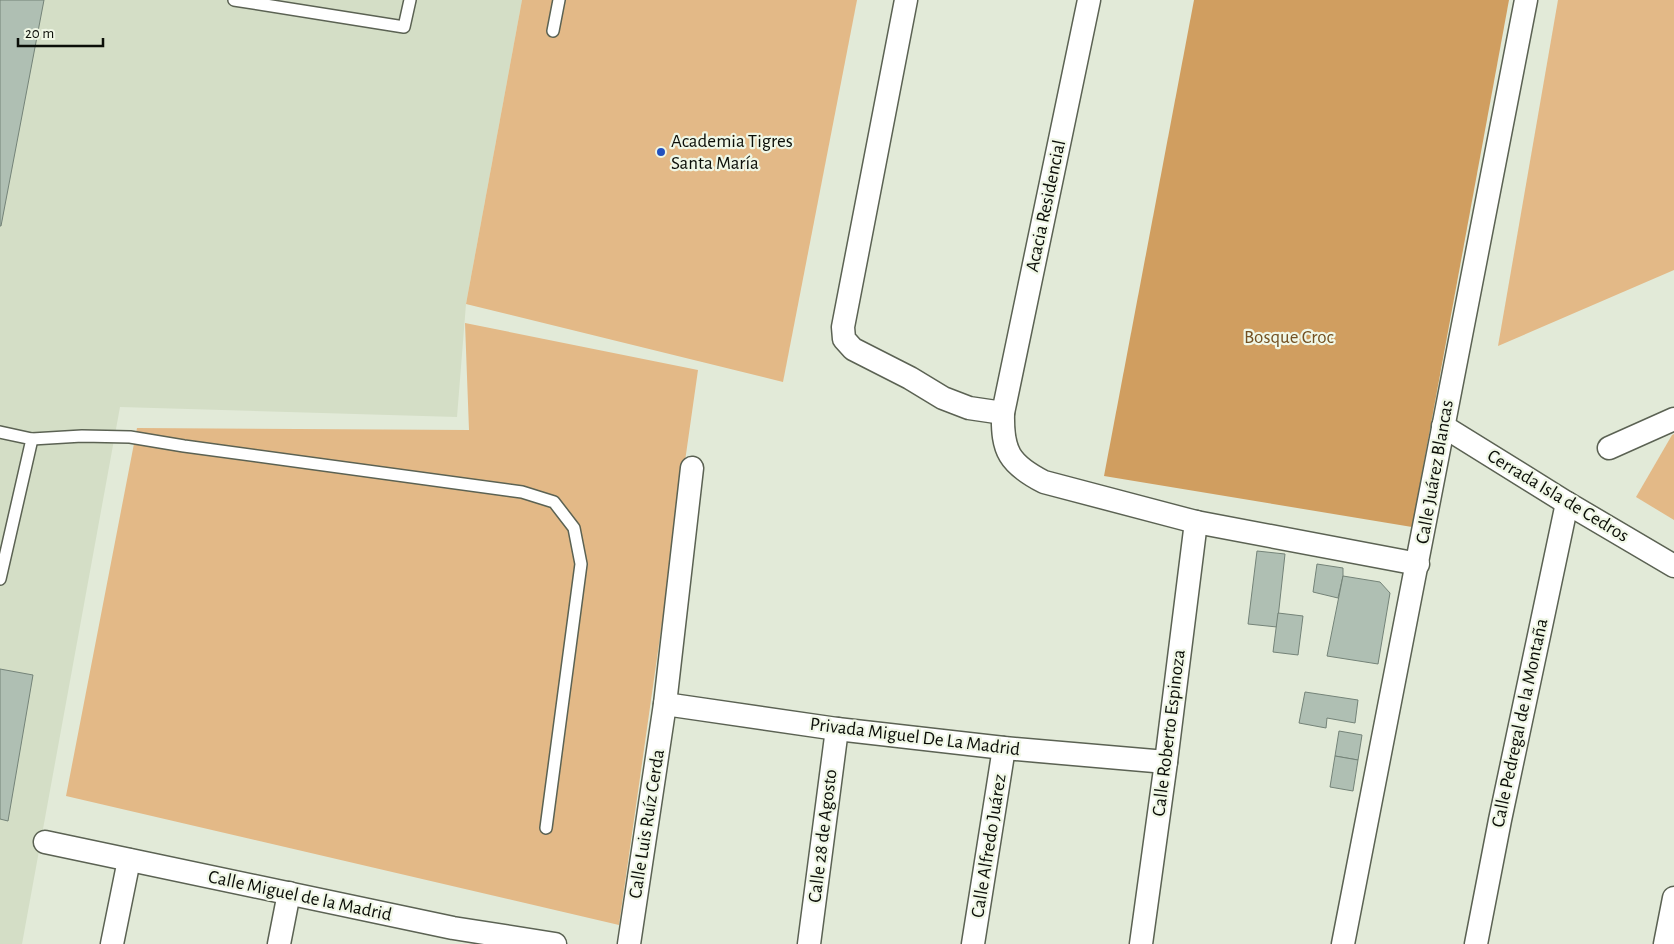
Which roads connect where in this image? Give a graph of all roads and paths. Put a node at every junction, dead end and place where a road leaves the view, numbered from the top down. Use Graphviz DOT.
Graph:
graph roads {
  1 [pos="234,0"];
  2 [pos="410,0"];
  3 [pos="559,0"];
  4 [pos="906,0"];
  5 [pos="1089,0"];
  6 [pos="1526,0"];
  7 [pos="553,31"];
  8 [pos="1003,413"];
  9 [pos="1674,419"];
  10 [pos="1443,426"];
  11 [pos="0,432"];
  12 [pos="32,439"];
  13 [pos="1609,448"];
  14 [pos="692,468"];
  15 [pos="1567,503"];
  16 [pos="1196,522"];
  17 [pos="1418,564"];
  18 [pos="1674,566"];
  19 [pos="0,578"];
  20 [pos="665,704"];
  21 [pos="837,729"];
  22 [pos="1004,748"];
  23 [pos="1166,762"];
  24 [pos="546,828"];
  25 [pos="45,842"];
  26 [pos="129,860"];
  27 [pos="289,893"];
  28 [pos="1674,898"];
  29 [pos="452,936"];
  30 [pos="112,944"];
  31 [pos="279,944"];
  32 [pos="556,944"];
  33 [pos="629,944"];
  34 [pos="809,944"];
  35 [pos="973,944"];
  36 [pos="1141,944"];
  37 [pos="1343,944"];
  38 [pos="1476,944"];
  39 [pos="1665,944"];
  1 -- 2 [label="lane"];
  3 -- 7 [label="lane"];
  4 -- 8 [label="street"];
  5 -- 8 [label="street, Acacia Residencial"];
  6 -- 10 [label="street, Calle Juárez Blancas"];
  8 -- 16 [label="street, Acacia Residencial"];
  9 -- 13 [label="street"];
  10 -- 15 [label="street, Cerrada Isla de Cedros"];
  10 -- 17 [label="street, Calle Juárez Blancas"];
  11 -- 12 [label="lane"];
  12 -- 19 [label="lane"];
  12 -- 24 [label="lane"];
  14 -- 20 [label="street, Calle Luis Ruíz Cerda"];
  15 -- 18 [label="street, Cerrada Isla de Cedros"];
  15 -- 38 [label="street, Calle Pedregal de la Montaña"];
  16 -- 17 [label="street, Acacia Residencial"];
  16 -- 23 [label="street, Calle Roberto Espinoza"];
  17 -- 37 [label="street, Calle Juárez Blancas"];
  20 -- 21 [label="street, Privada Miguel De La Madrid"];
  20 -- 33 [label="street, Calle Luis Ruíz Cerda"];
  21 -- 22 [label="street, Privada Miguel De La Madrid"];
  21 -- 34 [label="street, Calle 28 de Agosto"];
  22 -- 23 [label="street, Privada Miguel De La Madrid"];
  22 -- 35 [label="street, Calle Alfredo Juárez"];
  23 -- 36 [label="street, Calle Roberto Espinoza"];
  25 -- 26 [label="street, Calle Miguel de la Madrid"];
  26 -- 27 [label="street, Calle Miguel de la Madrid"];
  26 -- 30 [label="street"];
  27 -- 29 [label="street, Calle Miguel de la Madrid"];
  27 -- 31 [label="street"];
  28 -- 39 [label="street"];
  29 -- 32 [label="street, Calle Miguel de la Madrid"];
}
